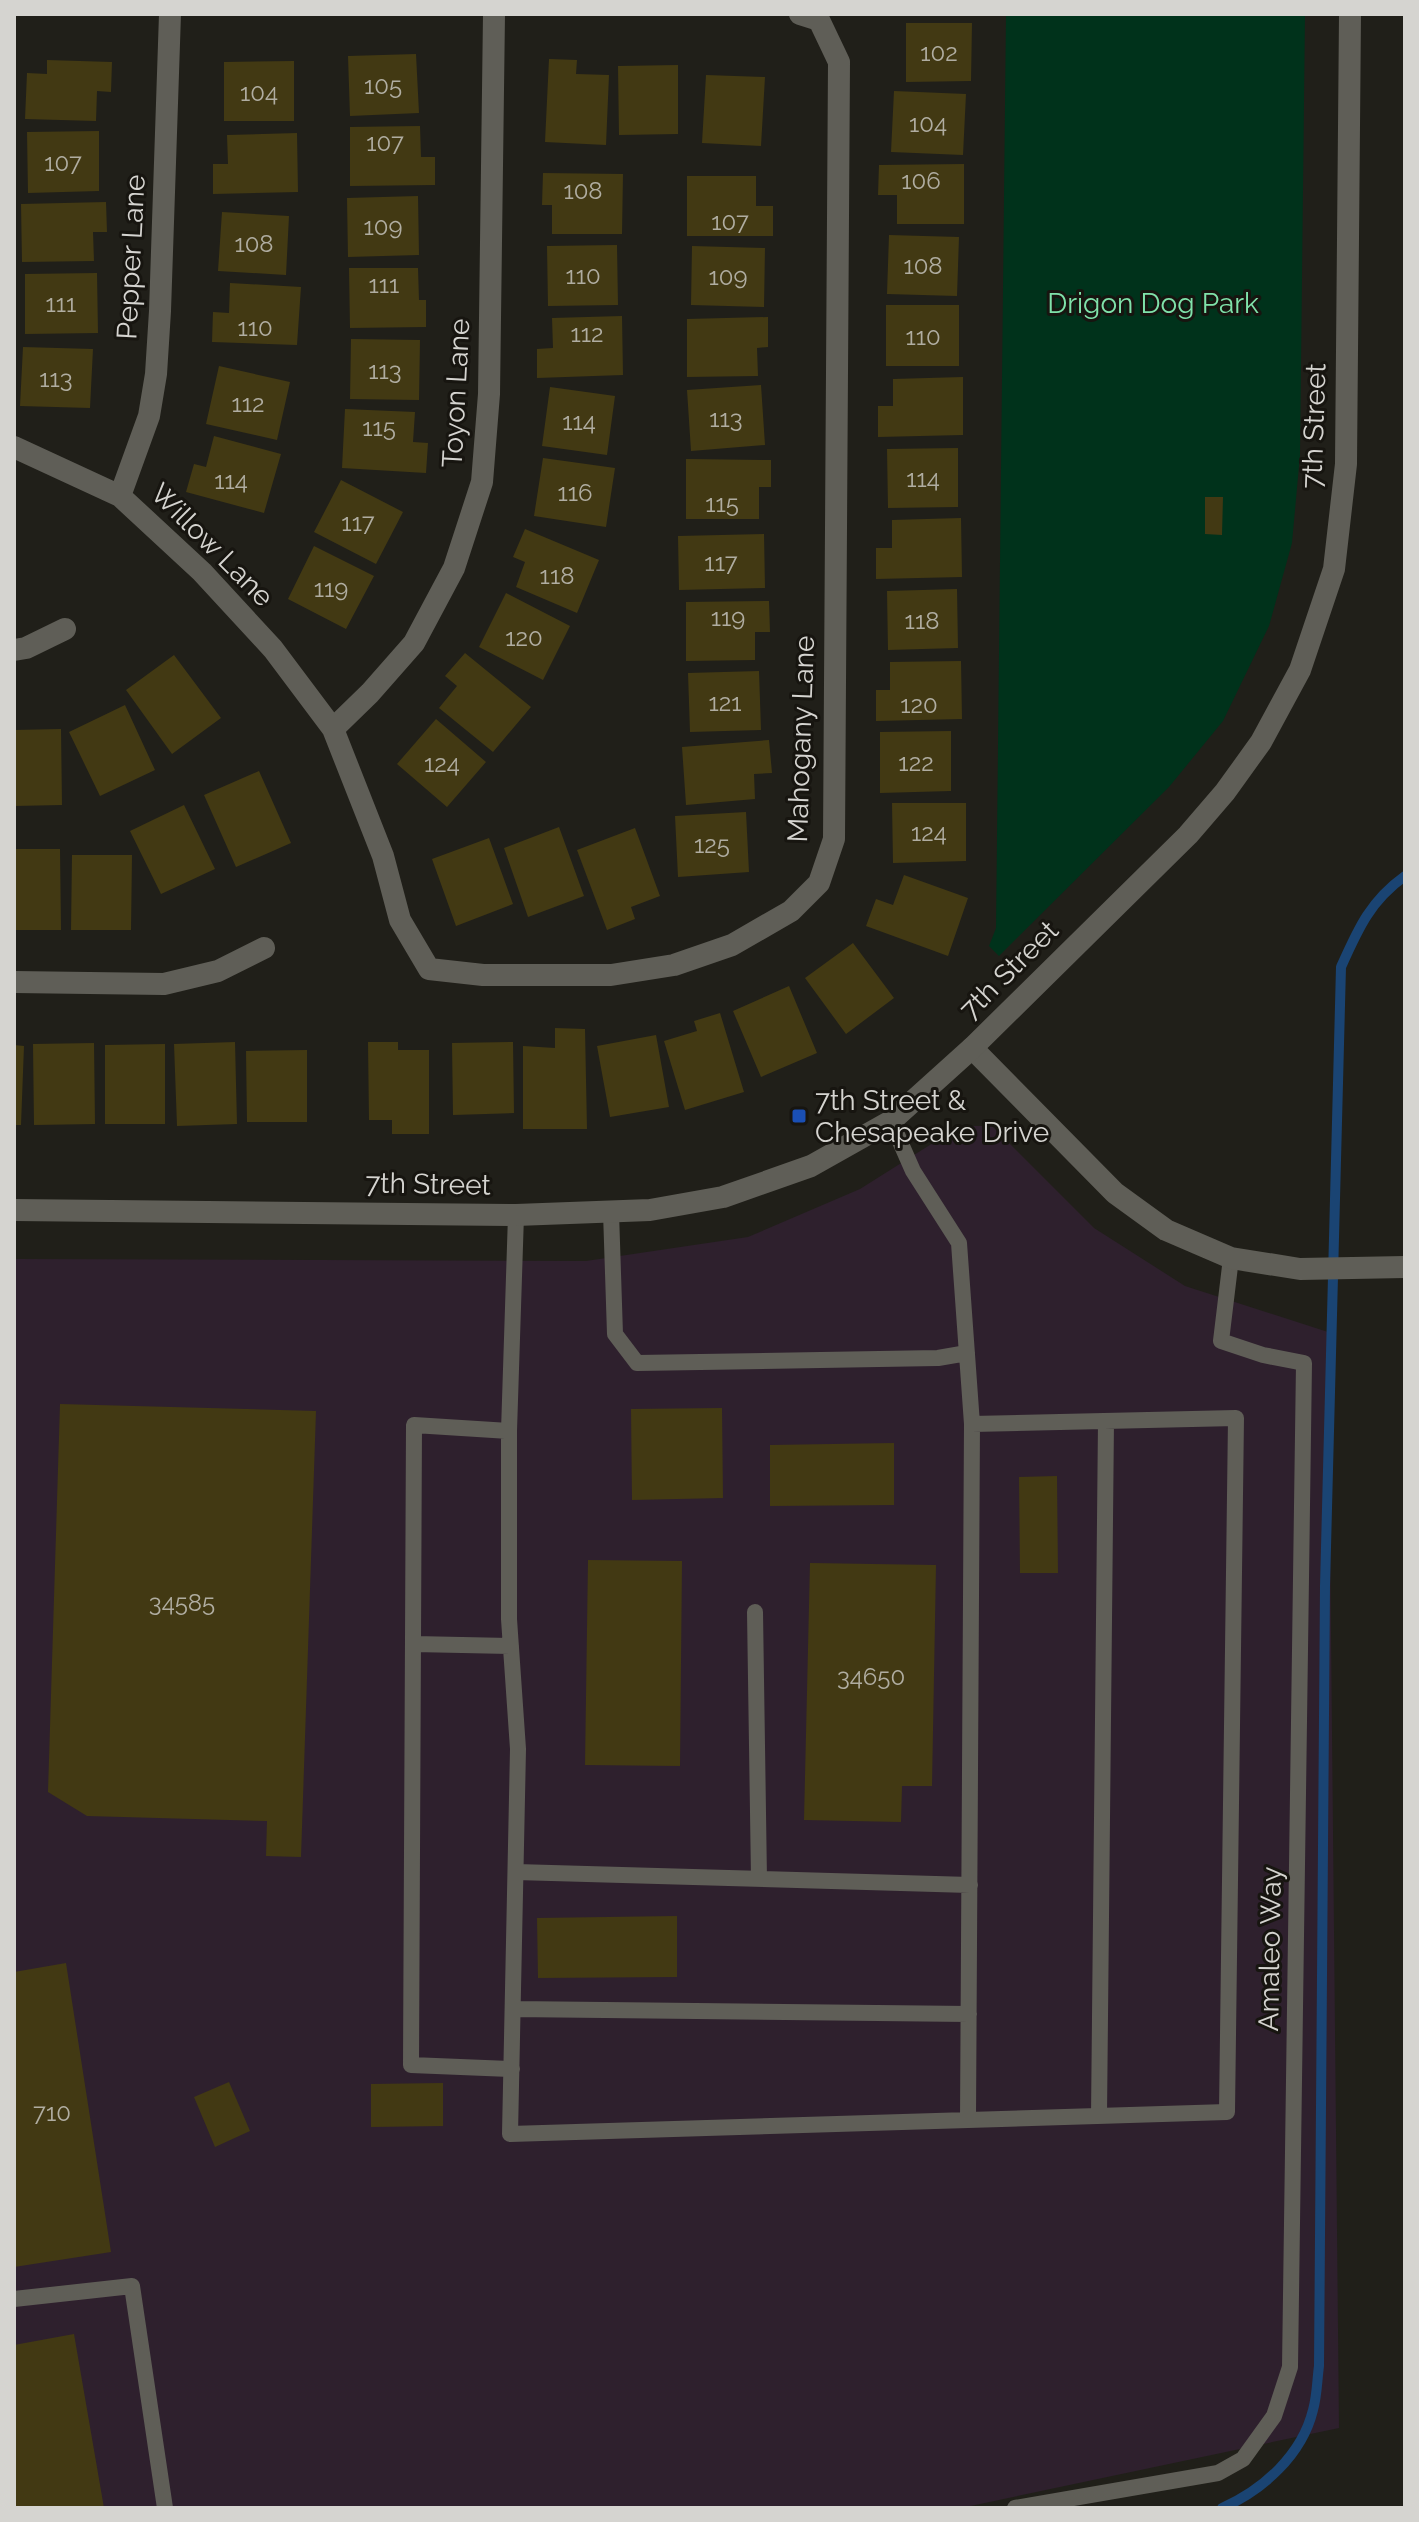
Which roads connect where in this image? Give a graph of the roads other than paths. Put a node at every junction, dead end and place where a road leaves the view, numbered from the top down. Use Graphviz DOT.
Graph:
graph roads {
  1 [pos="170,14"];
  2 [pos="494,14"];
  3 [pos="1350,14"];
  4 [pos="810,17"];
  5 [pos="14,447"];
  6 [pos="120,496"];
  7 [pos="65,629"];
  8 [pos="14,650"];
  9 [pos="333,729"];
  10 [pos="264,948"];
  11 [pos="14,982"];
  12 [pos="972,1048"];
  13 [pos="891,1121"];
  14 [pos="14,1210"];
  15 [pos="611,1212"];
  16 [pos="516,1215"];
  17 [pos="1231,1258"];
  18 [pos="1405,1267"];
  19 [pos="967,1353"];
  20 [pos="1106,1421"];
  21 [pos="972,1424"];
  22 [pos="509,1431"];
  23 [pos="755,1612"];
  24 [pos="414,1644"];
  25 [pos="511,1646"];
  26 [pos="516,1872"];
  27 [pos="759,1879"];
  28 [pos="970,1885"];
  29 [pos="513,2009"];
  30 [pos="969,2014"];
  31 [pos="512,2069"];
  32 [pos="1099,2116"];
  33 [pos="968,2119"];
  34 [pos="14,2299"];
  35 [pos="165,2508"];
  36 [pos="1015,2508"];
  1 -- 6 [label="street, Pepper Lane"];
  2 -- 9 [label="street, Toyon Lane"];
  3 -- 12 [label="street, 7th Street"];
  4 -- 9 [label="street, Mahogany Lane"];
  5 -- 6 [label="street, Willow Lane"];
  6 -- 9 [label="street, Willow Lane"];
  7 -- 8 [label="street"];
  10 -- 11 [label="street"];
  12 -- 13 [label="street, 7th Street"];
  12 -- 17 [label="street"];
  13 -- 15 [label="street, 7th Street"];
  13 -- 19 [label="lane"];
  14 -- 16 [label="street, 7th Street"];
  15 -- 16 [label="street, 7th Street"];
  15 -- 19 [label="lane"];
  16 -- 22 [label="lane"];
  17 -- 18 [label="street"];
  17 -- 36 [label="lane, Amaleo Way"];
  19 -- 21 [label="lane"];
  20 -- 21 [label="lane"];
  20 -- 32 [label="lane"];
  20 -- 32 [label="lane"];
  21 -- 28 [label="lane"];
  22 -- 24 [label="lane"];
  22 -- 25 [label="lane"];
  23 -- 27 [label="lane"];
  24 -- 25 [label="lane"];
  24 -- 31 [label="lane"];
  25 -- 26 [label="lane"];
  26 -- 27 [label="lane"];
  26 -- 29 [label="lane"];
  27 -- 28 [label="lane"];
  28 -- 30 [label="lane"];
  29 -- 30 [label="lane"];
  29 -- 31 [label="lane"];
  30 -- 33 [label="lane"];
  31 -- 33 [label="lane"];
  32 -- 33 [label="lane"];
  34 -- 35 [label="lane"];
}
